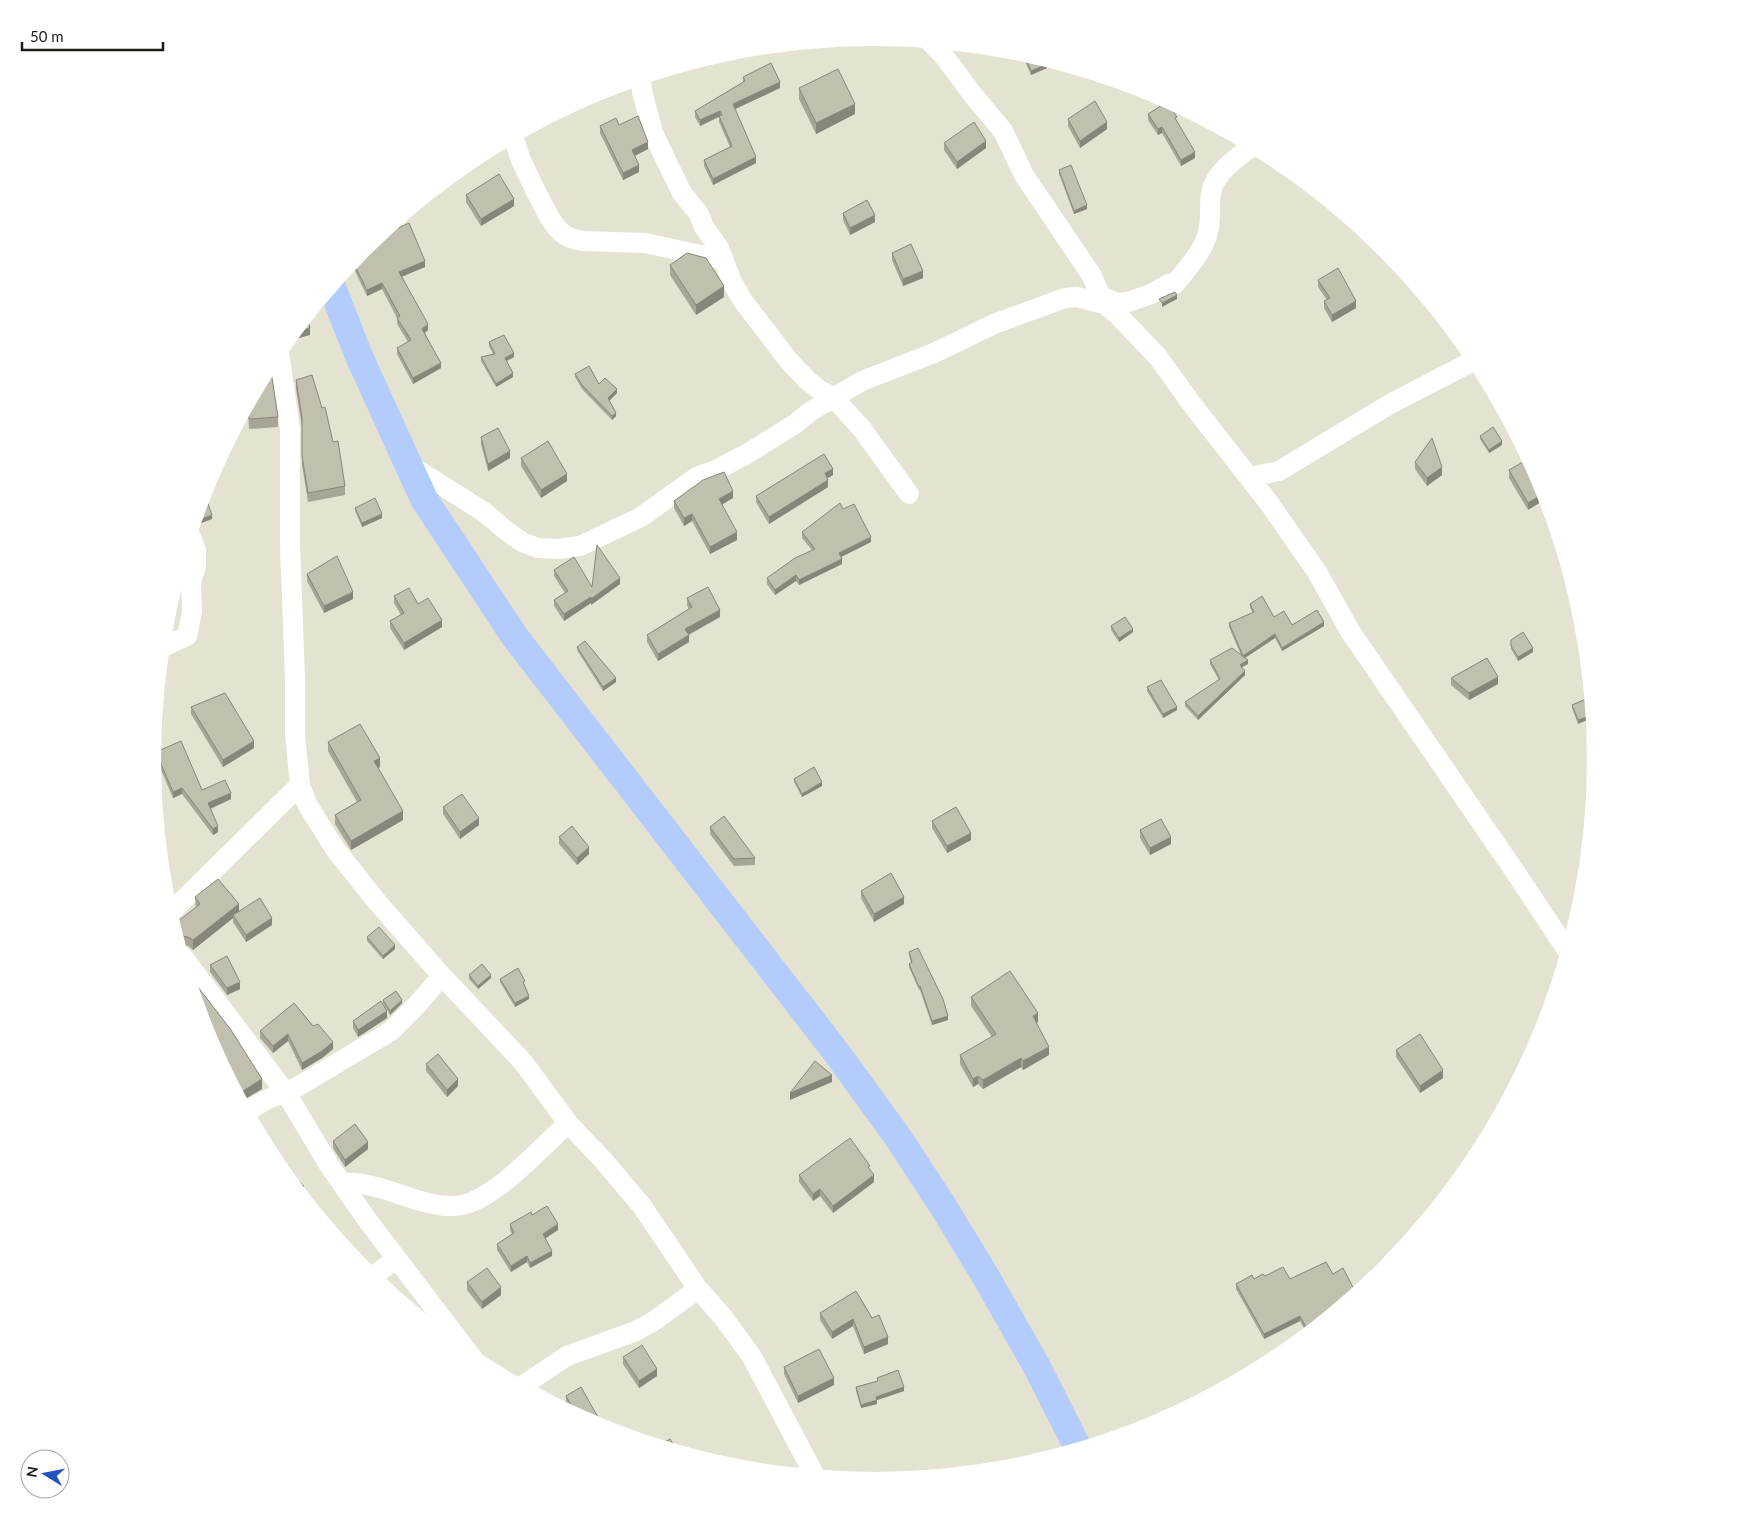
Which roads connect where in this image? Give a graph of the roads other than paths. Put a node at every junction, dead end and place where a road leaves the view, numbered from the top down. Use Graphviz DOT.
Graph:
graph roads {
  1 [pos="938,49"];
  2 [pos="641,85"];
  3 [pos="515,143"];
  4 [pos="1246,151"];
  5 [pos="724,260"];
  6 [pos="334,293"];
  7 [pos="1103,301"];
  8 [pos="281,364"];
  9 [pos="1468,364"];
  10 [pos="833,397"];
  11 [pos="408,464"];
  12 [pos="1249,477"];
  13 [pos="909,494"];
  14 [pos="194,545"];
  15 [pos="170,644"];
  16 [pos="300,785"];
  17 [pos="176,906"];
  18 [pos="1563,944"];
  19 [pos="193,970"];
  20 [pos="442,976"];
  21 [pos="286,1092"];
  22 [pos="252,1108"];
  23 [pos="568,1123"];
  24 [pos="342,1183"];
  25 [pos="384,1274"];
  26 [pos="698,1289"];
  27 [pos="423,1312"];
  28 [pos="527,1382"];
  29 [pos="1076,1443"];
  30 [pos="812,1470"];
  1 -- 7 [label="street"];
  2 -- 5 [label="street"];
  3 -- 5 [label="street"];
  4 -- 7 [label="street"];
  5 -- 10 [label="street"];
  6 -- 11 [label="highway"];
  7 -- 10 [label="street"];
  7 -- 12 [label="street"];
  8 -- 16 [label="street"];
  9 -- 12 [label="street"];
  10 -- 11 [label="street"];
  10 -- 13 [label="street"];
  11 -- 29 [label="highway"];
  12 -- 18 [label="street"];
  14 -- 15 [label="street"];
  16 -- 17 [label="street"];
  16 -- 20 [label="street"];
  19 -- 21 [label="street"];
  20 -- 21 [label="street"];
  20 -- 23 [label="street"];
  21 -- 22 [label="street"];
  21 -- 24 [label="street"];
  23 -- 24 [label="street"];
  23 -- 26 [label="street"];
  24 -- 25 [label="street"];
  25 -- 27 [label="street"];
  26 -- 28 [label="street"];
  26 -- 30 [label="street"];
}
